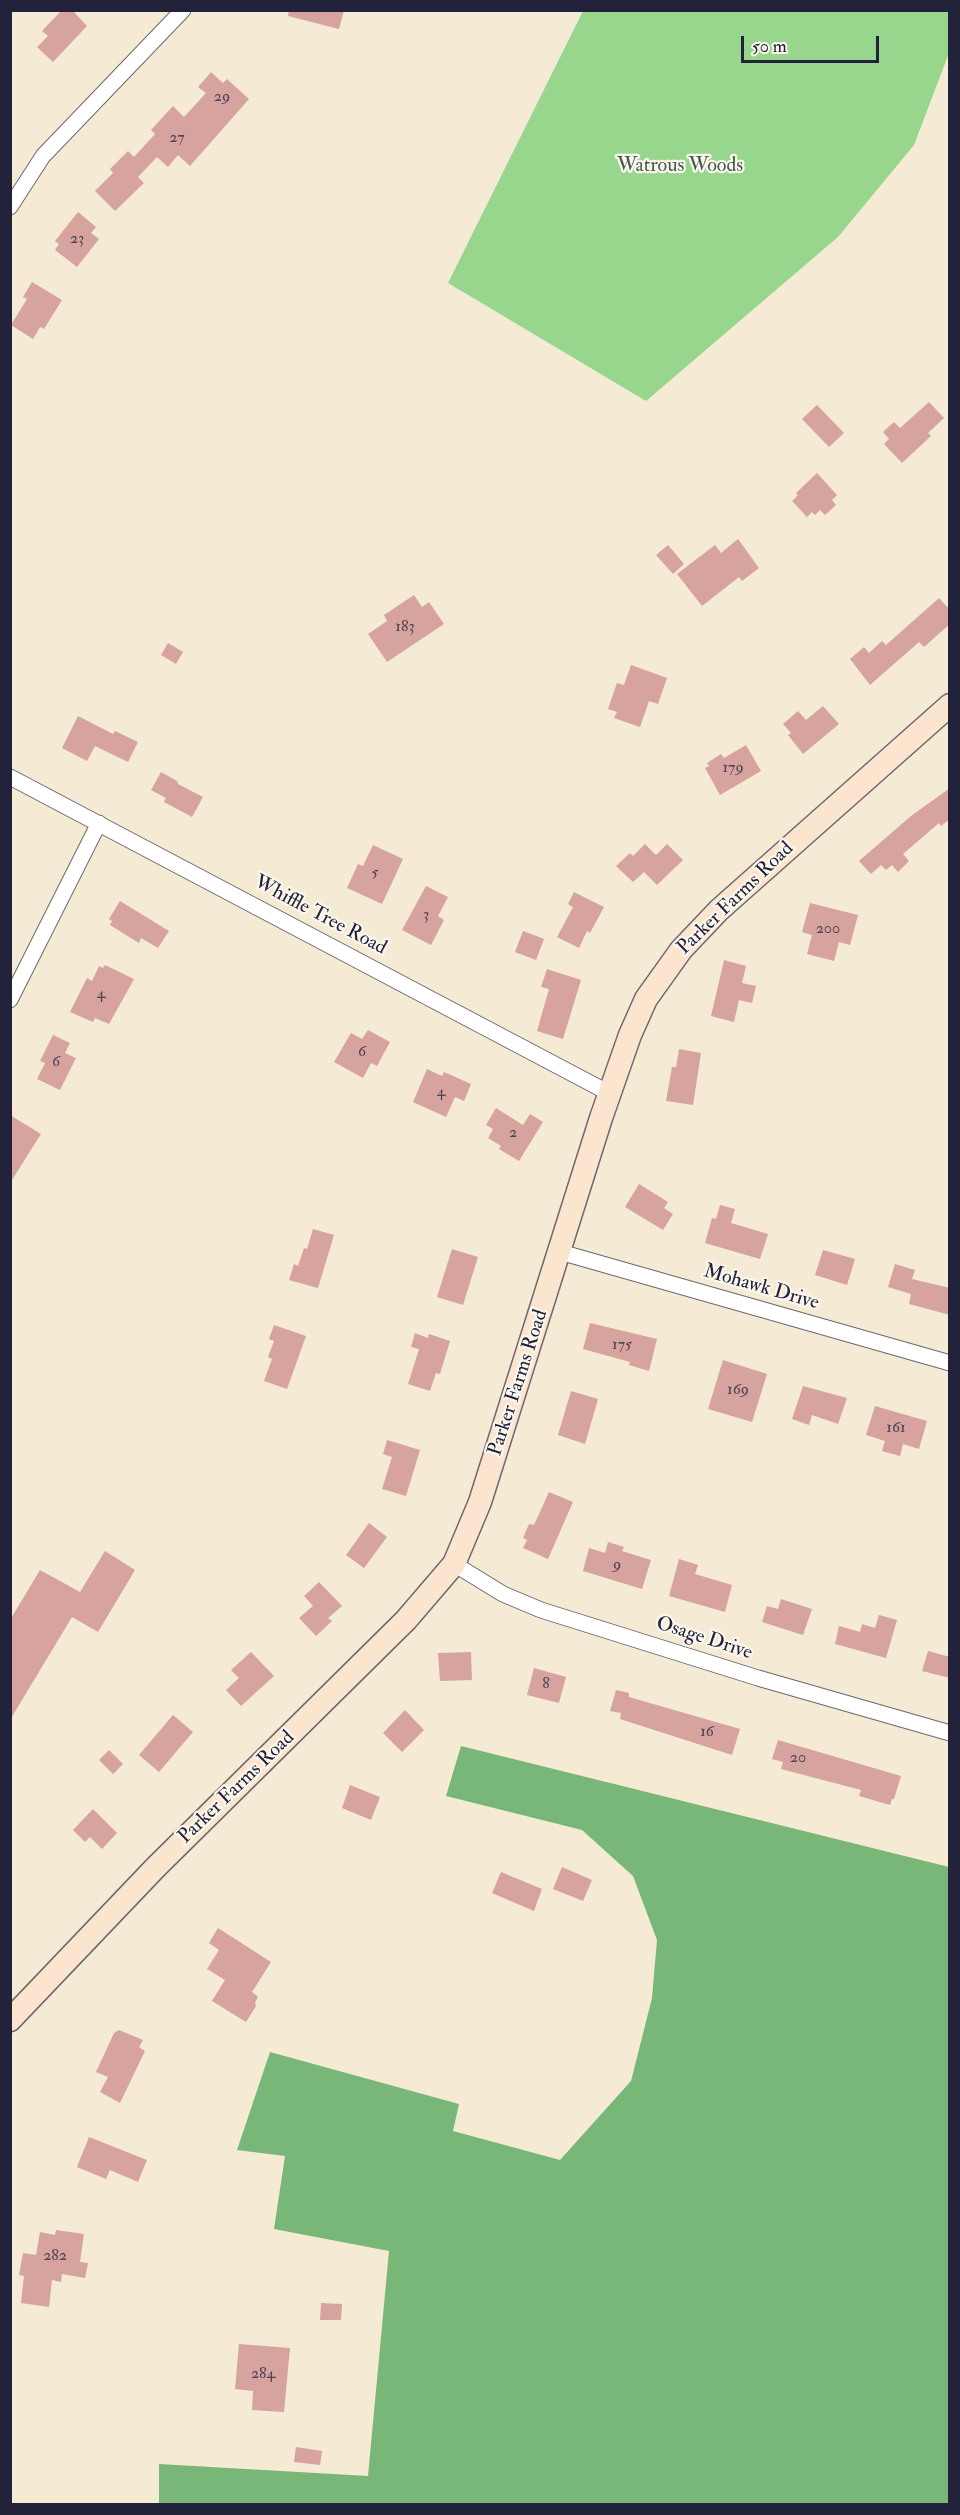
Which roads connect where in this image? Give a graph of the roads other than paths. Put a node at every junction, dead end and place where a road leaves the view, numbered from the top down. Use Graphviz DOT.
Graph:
graph roads {
  1 [pos="183,10"];
  2 [pos="10,207"];
  3 [pos="950,705"];
  4 [pos="10,777"];
  5 [pos="99,823"];
  6 [pos="10,1000"];
  7 [pos="609,1092"];
  8 [pos="560,1252"];
  9 [pos="950,1363"];
  10 [pos="454,1564"];
  11 [pos="950,1733"];
  12 [pos="10,2020"];
  1 -- 2 [label="street"];
  3 -- 7 [label="street, Parker Farms Road"];
  4 -- 5 [label="street, Whiffle Tree Road"];
  5 -- 6 [label="street"];
  5 -- 7 [label="street, Whiffle Tree Road"];
  7 -- 8 [label="street, Parker Farms Road"];
  8 -- 9 [label="street, Mohawk Drive"];
  8 -- 10 [label="street, Parker Farms Road"];
  10 -- 11 [label="street, Osage Drive"];
  10 -- 12 [label="street, Parker Farms Road"];
}
